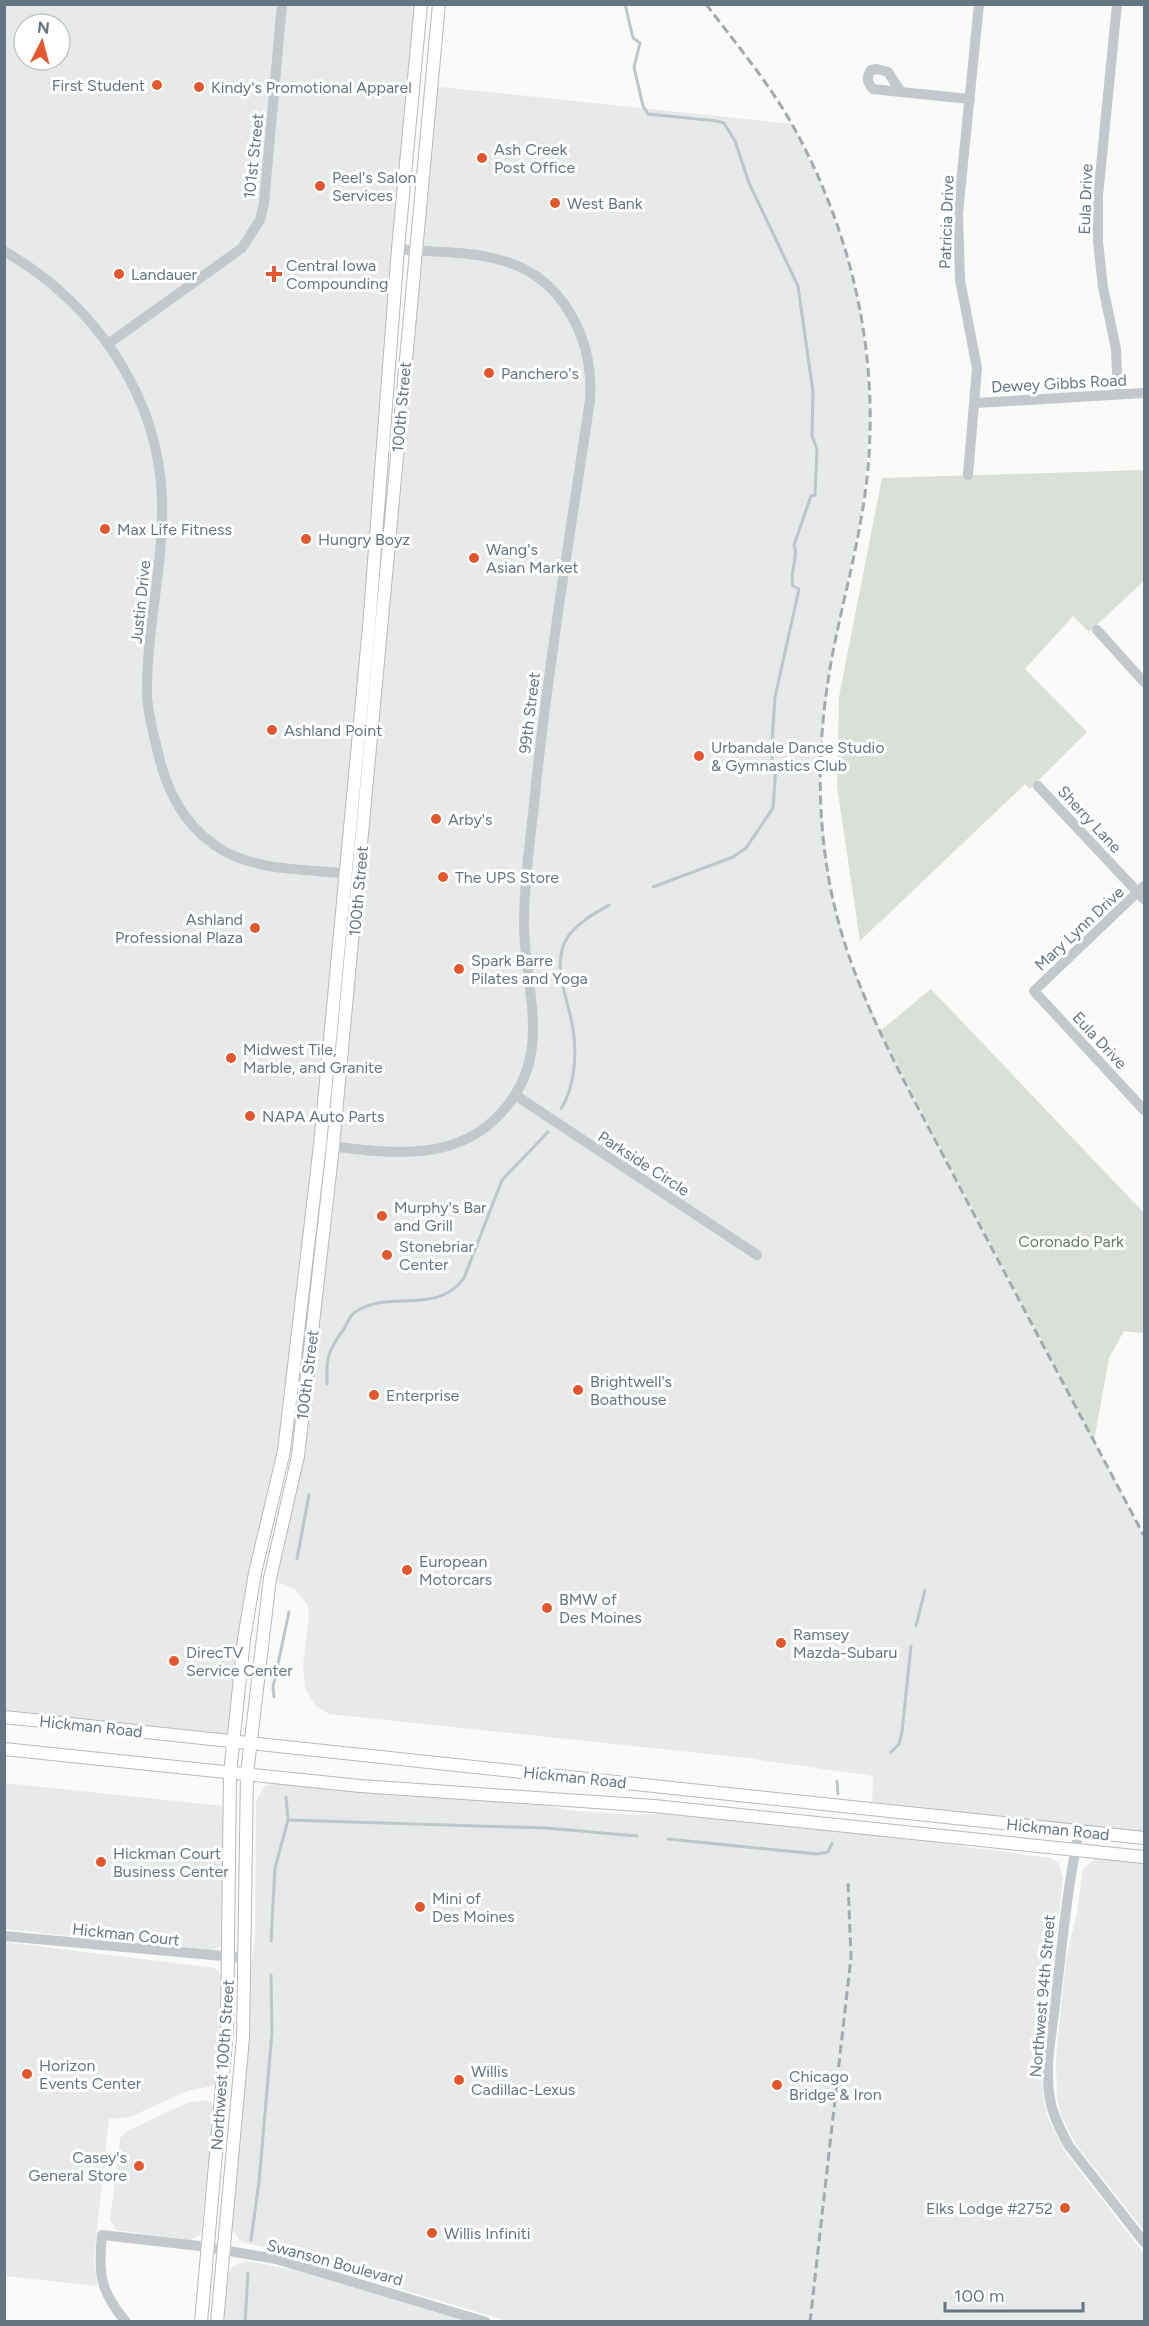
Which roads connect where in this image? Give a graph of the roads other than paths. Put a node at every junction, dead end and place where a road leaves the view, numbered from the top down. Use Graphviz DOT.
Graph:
graph roads {
  1 [pos="282,4"];
  2 [pos="421,4"];
  3 [pos="439,4"];
  4 [pos="979,4"];
  5 [pos="1117,4"];
  6 [pos="901,92"];
  7 [pos="970,99"];
  8 [pos="398,249"];
  9 [pos="416,250"];
  10 [pos="4,251"];
  11 [pos="108,344"];
  12 [pos="1144,393"];
  13 [pos="1118,394"];
  14 [pos="976,403"];
  15 [pos="968,475"];
  16 [pos="1097,630"];
  17 [pos="1144,681"];
  18 [pos="1038,786"];
  19 [pos="346,873"];
  20 [pos="359,875"];
  21 [pos="1142,893"];
  22 [pos="1034,991"];
  23 [pos="515,1095"];
  24 [pos="1144,1110"];
  25 [pos="320,1145"];
  26 [pos="333,1146"];
  27 [pos="757,1255"];
  28 [pos="4,1717"];
  29 [pos="234,1742"];
  30 [pos="250,1743"];
  31 [pos="4,1749"];
  32 [pos="230,1773"];
  33 [pos="247,1774"];
  34 [pos="1079,1832"];
  35 [pos="1144,1838"];
  36 [pos="1075,1849"];
  37 [pos="1144,1857"];
  38 [pos="4,1936"];
  39 [pos="244,1958"];
  40 [pos="228,1959"];
  41 [pos="1144,2242"];
  42 [pos="208,2248"];
  43 [pos="224,2251"];
  44 [pos="126,2322"];
  45 [pos="201,2322"];
  46 [pos="217,2322"];
  47 [pos="486,2322"];
  1 -- 11 [label="street, 101st Street"];
  2 -- 8 [label="main road, 100th Street"];
  3 -- 9 [label="main road, 100th Street"];
  4 -- 7 [label="street, Patricia Drive"];
  5 -- 13 [label="street, Eula Drive"];
  6 -- 7 [label="street"];
  7 -- 14 [label="street, Patricia Drive"];
  8 -- 9 [label="street, 99th Street"];
  8 -- 19 [label="main road, 100th Street"];
  9 -- 20 [label="main road, 100th Street"];
  9 -- 23 [label="street, 99th Street"];
  10 -- 11 [label="street, Justin Drive"];
  11 -- 19 [label="street, Justin Drive"];
  12 -- 13 [label="street, Dewey Gibbs Road"];
  13 -- 14 [label="street, Dewey Gibbs Road"];
  14 -- 15 [label="street, Patricia Drive"];
  16 -- 17 [label="street"];
  18 -- 21 [label="street, Sherry Lane"];
  19 -- 20 [label="street, Justin Drive"];
  19 -- 25 [label="main road, 100th Street"];
  20 -- 26 [label="main road, 100th Street"];
  21 -- 22 [label="street, Mary Lynn Drive"];
  22 -- 24 [label="street, Eula Drive"];
  23 -- 26 [label="street, 99th Street"];
  23 -- 27 [label="street, Parkside Circle"];
  25 -- 26 [label="street, 99th Street"];
  25 -- 29 [label="main road, 100th Street"];
  26 -- 30 [label="main road, 100th Street"];
  28 -- 29 [label="main road, Hickman Road"];
  29 -- 30 [label="main road, Hickman Road"];
  29 -- 32 [label="main road, 100th Street"];
  30 -- 33 [label="main road, 100th Street"];
  30 -- 34 [label="main road, Hickman Road"];
  31 -- 32 [label="main road, Hickman Road"];
  32 -- 33 [label="main road, Hickman Road"];
  32 -- 40 [label="main road, Northwest 100th Street"];
  33 -- 36 [label="main road, Hickman Road"];
  33 -- 39 [label="main road, Northwest 100th Street"];
  34 -- 35 [label="main road, Hickman Road"];
  34 -- 36 [label="street, Northwest 94th Street"];
  36 -- 37 [label="main road, Hickman Road"];
  36 -- 41 [label="street, Northwest 94th Street"];
  38 -- 40 [label="street, Hickman Court"];
  39 -- 40 [label="street, Hickman Court"];
  39 -- 43 [label="main road, Northwest 100th Street"];
  40 -- 42 [label="main road, Northwest 100th Street"];
  42 -- 43 [label="street, Swanson Boulevard"];
  42 -- 44 [label="street, Swanson Boulevard"];
  42 -- 45 [label="main road, Northwest 100th Street"];
  43 -- 46 [label="main road, Northwest 100th Street"];
  43 -- 47 [label="street, Swanson Boulevard"];
}
